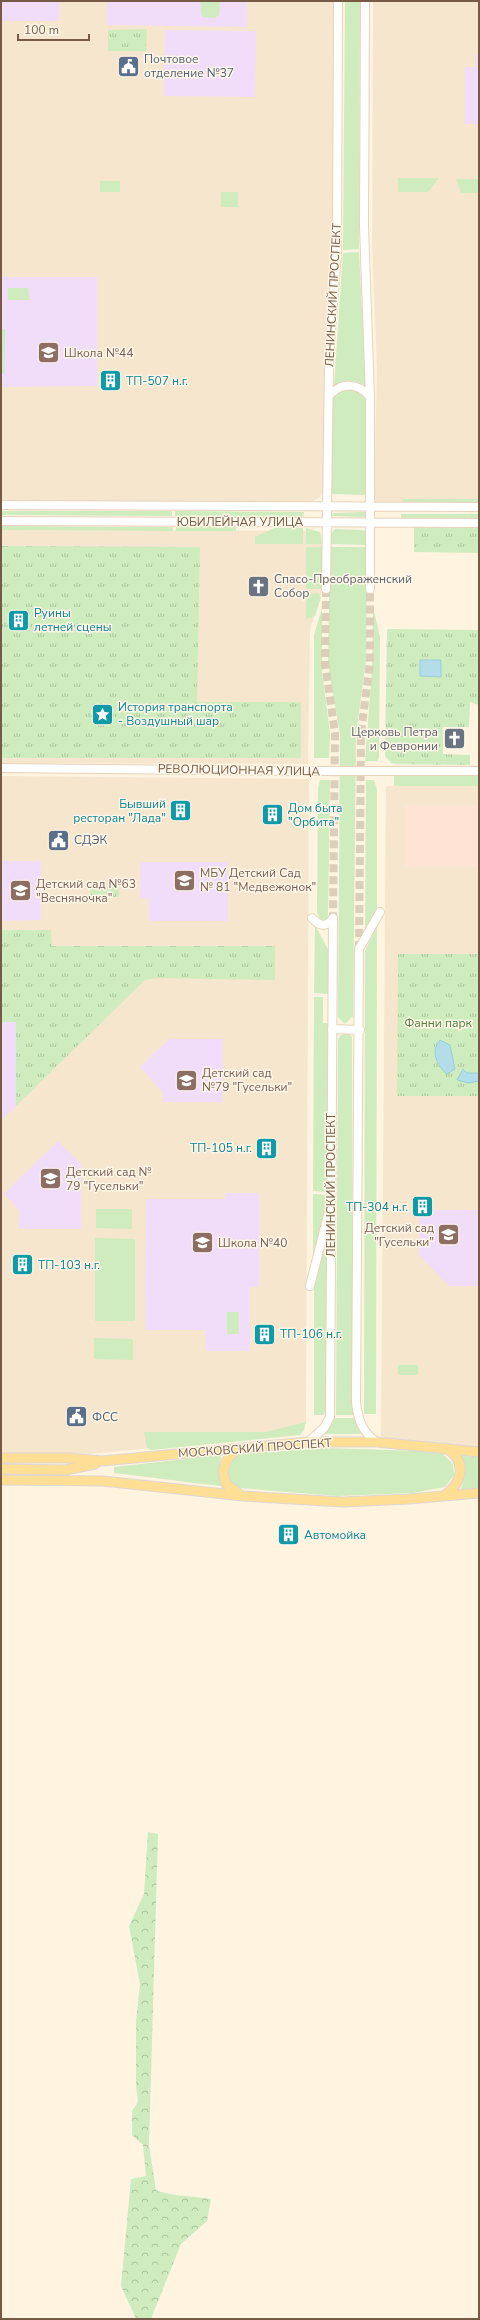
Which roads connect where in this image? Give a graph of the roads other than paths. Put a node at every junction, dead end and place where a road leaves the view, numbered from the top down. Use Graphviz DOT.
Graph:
graph roads {
  1 [pos="338,1"];
  2 [pos="365,1"];
  3 [pos="329,396"];
  4 [pos="370,397"];
  5 [pos="1,505"];
  6 [pos="326,507"];
  7 [pos="370,507"];
  8 [pos="479,507"];
  9 [pos="1,521"];
  10 [pos="326,523"];
  11 [pos="370,523"];
  12 [pos="479,523"];
  13 [pos="326,589"];
  14 [pos="370,589"];
  15 [pos="1,768"];
  16 [pos="478,771"];
  17 [pos="380,912"];
  18 [pos="312,918"];
  19 [pos="332,1029"];
  20 [pos="360,1030"];
  21 [pos="331,1203"];
  22 [pos="310,1286"];
  23 [pos="308,1442"];
  24 [pos="376,1442"];
  25 [pos="241,1447"];
  26 [pos="445,1448"];
  27 [pos="479,1452"];
  28 [pos="1,1458"];
  29 [pos="100,1462"];
  30 [pos="1,1469"];
  31 [pos="65,1470"];
  32 [pos="1,1480"];
  33 [pos="101,1480"];
  34 [pos="479,1493"];
  35 [pos="243,1496"];
  36 [pos="444,1496"];
  1 -- 3 [label="main road, ЛЕНИНСКИЙ ПРОСПЕКТ"];
  2 -- 4 [label="main road"];
  3 -- 4 [label="main road"];
  3 -- 6 [label="main road, ЛЕНИНСКИЙ ПРОСПЕКТ"];
  4 -- 7 [label="main road"];
  5 -- 6 [label="main road, ЮБИЛЕЙНАЯ УЛИЦА"];
  6 -- 7 [label="main road, ЮБИЛЕЙНАЯ УЛИЦА"];
  6 -- 10 [label="main road, ЛЕНИНСКИЙ ПРОСПЕКТ"];
  7 -- 8 [label="main road, ЮБИЛЕЙНАЯ УЛИЦА"];
  7 -- 11 [label="main road"];
  9 -- 10 [label="main road, ЮБИЛЕЙНАЯ УЛИЦА"];
  10 -- 11 [label="main road, ЮБИЛЕЙНАЯ УЛИЦА"];
  10 -- 13 [label="main road, ЛЕНИНСКИЙ ПРОСПЕКТ"];
  11 -- 12 [label="main road, ЮБИЛЕЙНАЯ УЛИЦА"];
  11 -- 14 [label="main road"];
  15 -- 16 [label="main road, РЕВОЛЮЦИОННАЯ УЛИЦА, bridge"];
  17 -- 20 [label="main road"];
  18 -- 19 [label="main road, ЛЕНИНСКИЙ ПРОСПЕКТ"];
  19 -- 20 [label="main road"];
  19 -- 21 [label="main road, ЛЕНИНСКИЙ ПРОСПЕКТ"];
  20 -- 24 [label="main road"];
  21 -- 22 [label="main road"];
  21 -- 23 [label="main road, ЛЕНИНСКИЙ ПРОСПЕКТ"];
  23 -- 24 [label="main road, МОСКОВСКИЙ ПРОСПЕКТ"];
  23 -- 25 [label="main road, МОСКОВСКИЙ ПРОСПЕКТ"];
  24 -- 26 [label="main road, МОСКОВСКИЙ ПРОСПЕКТ"];
  25 -- 29 [label="main road, МОСКОВСКИЙ ПРОСПЕКТ"];
  25 -- 35 [label="main road"];
  26 -- 27 [label="main road, МОСКОВСКИЙ ПРОСПЕКТ"];
  26 -- 36 [label="main road"];
  28 -- 29 [label="main road, МОСКОВСКИЙ ПРОСПЕКТ"];
  29 -- 31 [label="main road, МОСКОВСКИЙ ПРОСПЕКТ"];
  29 -- 33 [label="main road"];
  30 -- 31 [label="main road, МОСКОВСКИЙ ПРОСПЕКТ"];
  31 -- 33 [label="main road, МОСКОВСКИЙ ПРОСПЕКТ"];
  32 -- 33 [label="main road, МОСКОВСКИЙ ПРОСПЕКТ"];
  33 -- 35 [label="main road, МОСКОВСКИЙ ПРОСПЕКТ"];
  34 -- 36 [label="main road, МОСКОВСКИЙ ПРОСПЕКТ"];
  35 -- 36 [label="main road, МОСКОВСКИЙ ПРОСПЕКТ"];
}
